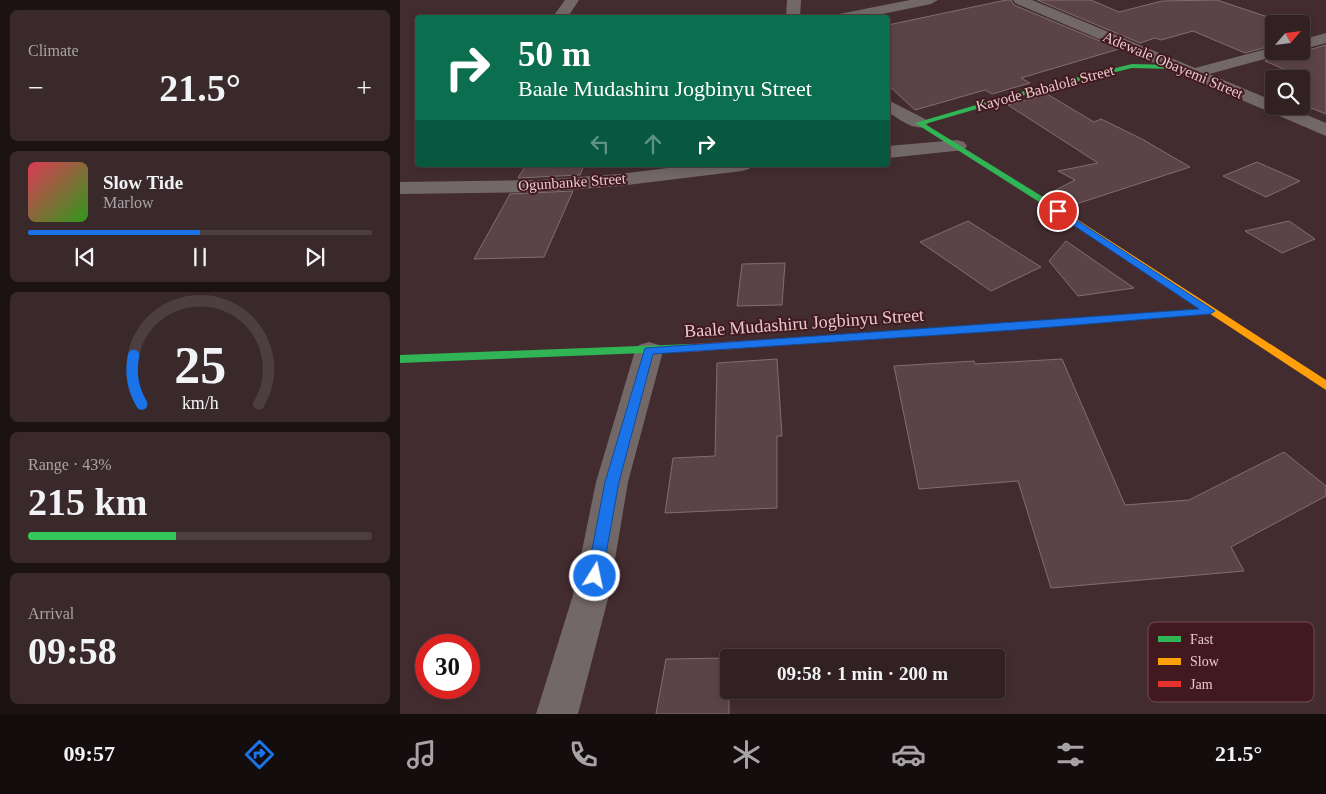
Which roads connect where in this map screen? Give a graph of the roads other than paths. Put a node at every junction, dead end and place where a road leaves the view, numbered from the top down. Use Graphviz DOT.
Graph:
graph roads {
  1 [pos="572,0"];
  2 [pos="794,0"];
  3 [pos="931,0"];
  4 [pos="1020,0"];
  5 [pos="561,15"];
  6 [pos="793,15"];
  7 [pos="854,15"];
  8 [pos="1326,38"];
  9 [pos="1310,42"];
  10 [pos="1132,49"];
  11 [pos="1265,54"];
  12 [pos="1132,66"];
  13 [pos="1174,67"];
  14 [pos="1192,74"];
  15 [pos="890,106"];
  16 [pos="919,123"];
  17 [pos="1326,130"];
  18 [pos="957,146"];
  19 [pos="890,152"];
  20 [pos="454,167"];
  21 [pos="724,167"];
  22 [pos="442,187"];
  23 [pos="400,188"];
  24 [pos="1210,311"];
  25 [pos="649,351"];
  26 [pos="400,359"];
  27 [pos="1326,386"];
  28 [pos="557,714"];
  1 -- 5 [label="street"];
  2 -- 6 [label="street"];
  3 -- 7 [label="street"];
  4 -- 10 [label="street, Adewale Obayemi Street"];
  8 -- 9 [label="street"];
  10 -- 12 [label="street"];
  10 -- 13 [label="street, Adewale Obayemi Street"];
  11 -- 14 [label="street"];
  12 -- 13 [label="street, Kayode Babalola Street"];
  12 -- 16 [label="street, Kayode Babalola Street"];
  13 -- 14 [label="street, Adewale Obayemi Street"];
  14 -- 17 [label="street, Adewale Obayemi Street"];
  15 -- 16 [label="street"];
  16 -- 18 [label="street"];
  18 -- 19 [label="street"];
  18 -- 24 [label="street"];
  20 -- 22 [label="street"];
  21 -- 22 [label="street, Ogunbanke Street"];
  22 -- 23 [label="street, Ogunbanke Street"];
  24 -- 25 [label="street, Baale Mudashiru Jogbinyu Street"];
  24 -- 27 [label="street"];
  25 -- 26 [label="street, Baale Mudashiru Jogbinyu Street"];
  25 -- 28 [label="street"];
}
